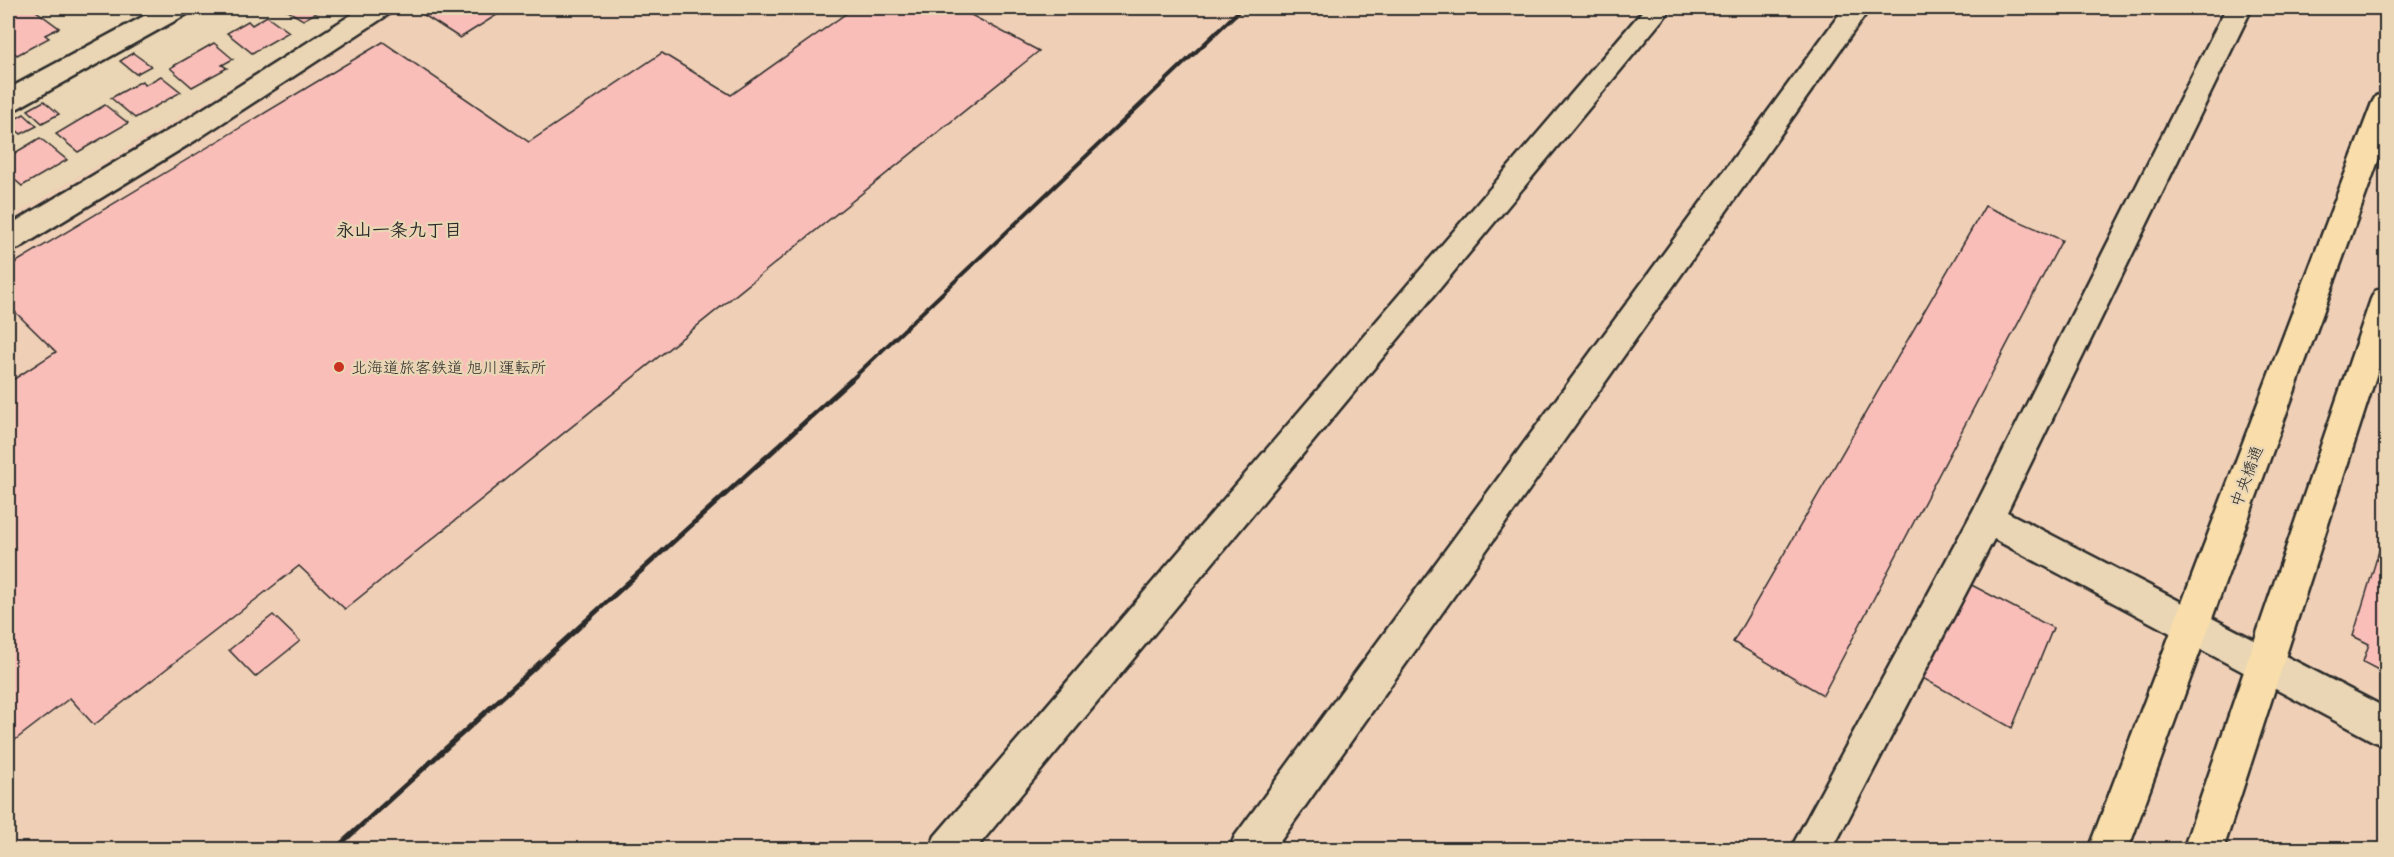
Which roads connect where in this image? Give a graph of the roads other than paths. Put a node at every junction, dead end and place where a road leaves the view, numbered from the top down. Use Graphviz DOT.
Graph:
graph roads {
  1 [pos="178,8"];
  2 [pos="380,8"];
  3 [pos="1659,8"];
  4 [pos="1857,8"];
  5 [pos="2240,8"];
  6 [pos="8,101"];
  7 [pos="2386,103"];
  8 [pos="8,240"];
  9 [pos="2386,299"];
  10 [pos="1987,518"];
  11 [pos="2189,626"];
  12 [pos="2264,664"];
  13 [pos="2386,728"];
  14 [pos="949,849"];
  15 [pos="1250,849"];
  16 [pos="1810,849"];
  17 [pos="2108,849"];
  18 [pos="2203,849"];
  1 -- 6 [label="street"];
  2 -- 8 [label="street"];
  3 -- 14 [label="street"];
  4 -- 15 [label="street"];
  5 -- 10 [label="street"];
  7 -- 11 [label="main road, 中央橋通"];
  9 -- 12 [label="main road"];
  10 -- 11 [label="street"];
  10 -- 16 [label="street"];
  11 -- 12 [label="street"];
  11 -- 17 [label="main road, 中央橋通"];
  12 -- 13 [label="street"];
  12 -- 18 [label="main road"];
}
